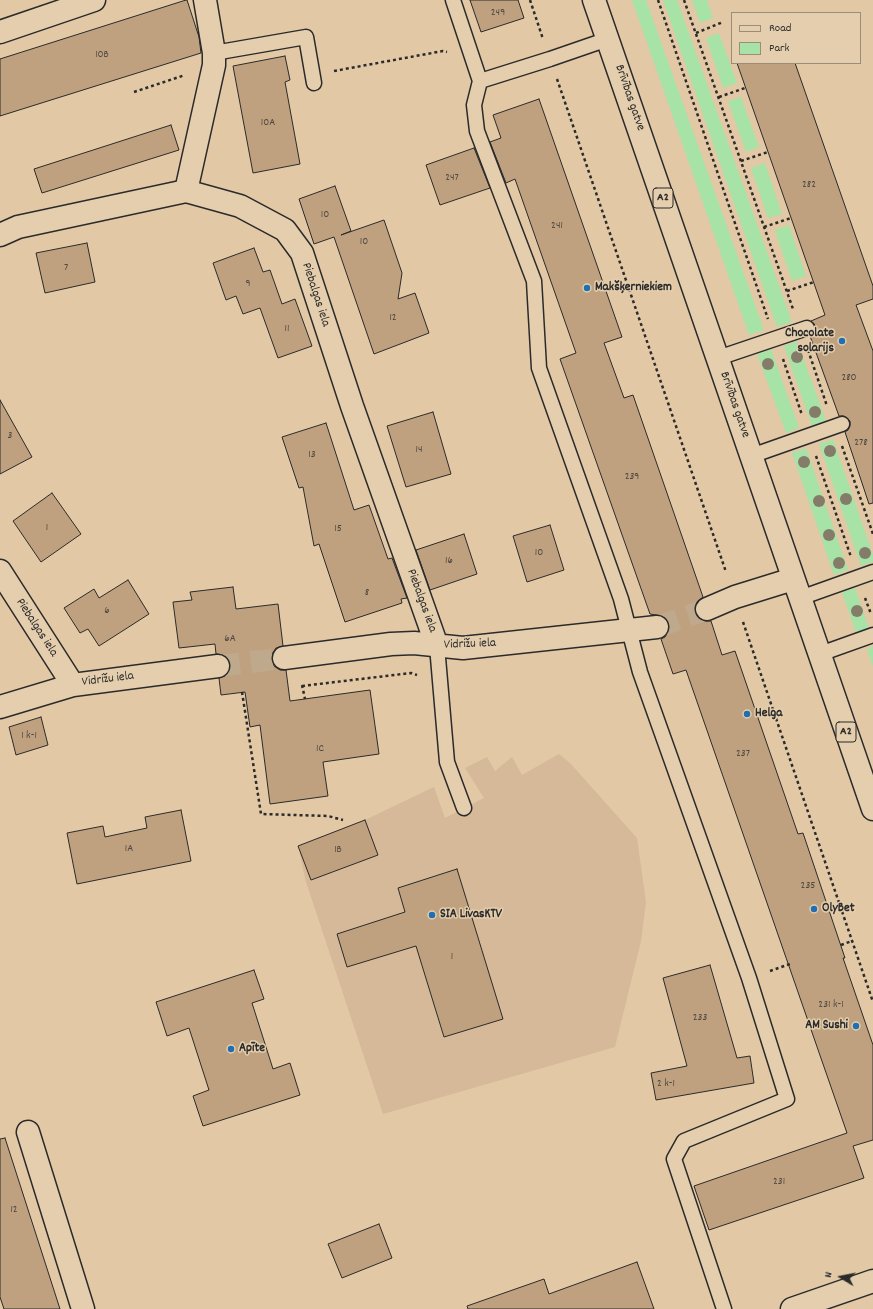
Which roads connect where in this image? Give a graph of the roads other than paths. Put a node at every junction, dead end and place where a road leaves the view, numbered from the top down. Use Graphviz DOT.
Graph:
graph roads {
  1 [pos="94,0"];
  2 [pos="204,0"];
  3 [pos="453,0"];
  4 [pos="594,0"];
  5 [pos="0,32"];
  6 [pos="608,39"];
  7 [pos="214,59"];
  8 [pos="314,78"];
  9 [pos="480,81"];
  10 [pos="186,191"];
  11 [pos="0,235"];
  12 [pos="804,329"];
  13 [pos="718,358"];
  14 [pos="838,425"];
  15 [pos="751,456"];
  16 [pos="0,571"];
  17 [pos="873,572"];
  18 [pos="797,588"];
  19 [pos="707,609"];
  20 [pos="657,627"];
  21 [pos="630,630"];
  22 [pos="873,635"];
  23 [pos="437,646"];
  24 [pos="820,654"];
  25 [pos="284,658"];
  26 [pos="218,666"];
  27 [pos="73,685"];
  28 [pos="0,707"];
  29 [pos="464,808"];
  30 [pos="873,809"];
  31 [pos="28,1132"];
  32 [pos="873,1281"];
  33 [pos="799,1308"];
  34 [pos="83,1309"];
  35 [pos="724,1309"];
  1 -- 5 [label="main road"];
  2 -- 7 [label="main road"];
  3 -- 9 [label="lane"];
  4 -- 6 [label="main road, Brīvības gatve / A2"];
  6 -- 9 [label="lane"];
  6 -- 13 [label="main road, Brīvības gatve / A2"];
  7 -- 8 [label="lane"];
  7 -- 10 [label="main road"];
  9 -- 21 [label="lane"];
  10 -- 11 [label="main road, Piebalgas iela"];
  10 -- 23 [label="main road, Piebalgas iela"];
  12 -- 13 [label="lane"];
  13 -- 15 [label="main road, Brīvības gatve / A2"];
  14 -- 15 [label="lane"];
  15 -- 18 [label="main road, Brīvības gatve / A2"];
  16 -- 27 [label="main road, Piebalgas iela"];
  17 -- 18 [label="lane"];
  18 -- 19 [label="main road"];
  18 -- 24 [label="main road, Brīvības gatve / A2"];
  20 -- 21 [label="main road, Vidrižu iela"];
  21 -- 23 [label="main road, Vidrižu iela"];
  21 -- 35 [label="lane"];
  22 -- 24 [label="lane"];
  23 -- 25 [label="main road, Vidrižu iela"];
  23 -- 29 [label="lane"];
  24 -- 30 [label="main road, Brīvības gatve / A2"];
  26 -- 27 [label="main road, Vidrižu iela"];
  27 -- 28 [label="main road, Vidrižu iela"];
  31 -- 34 [label="main road"];
  32 -- 33 [label="main road"];
}
